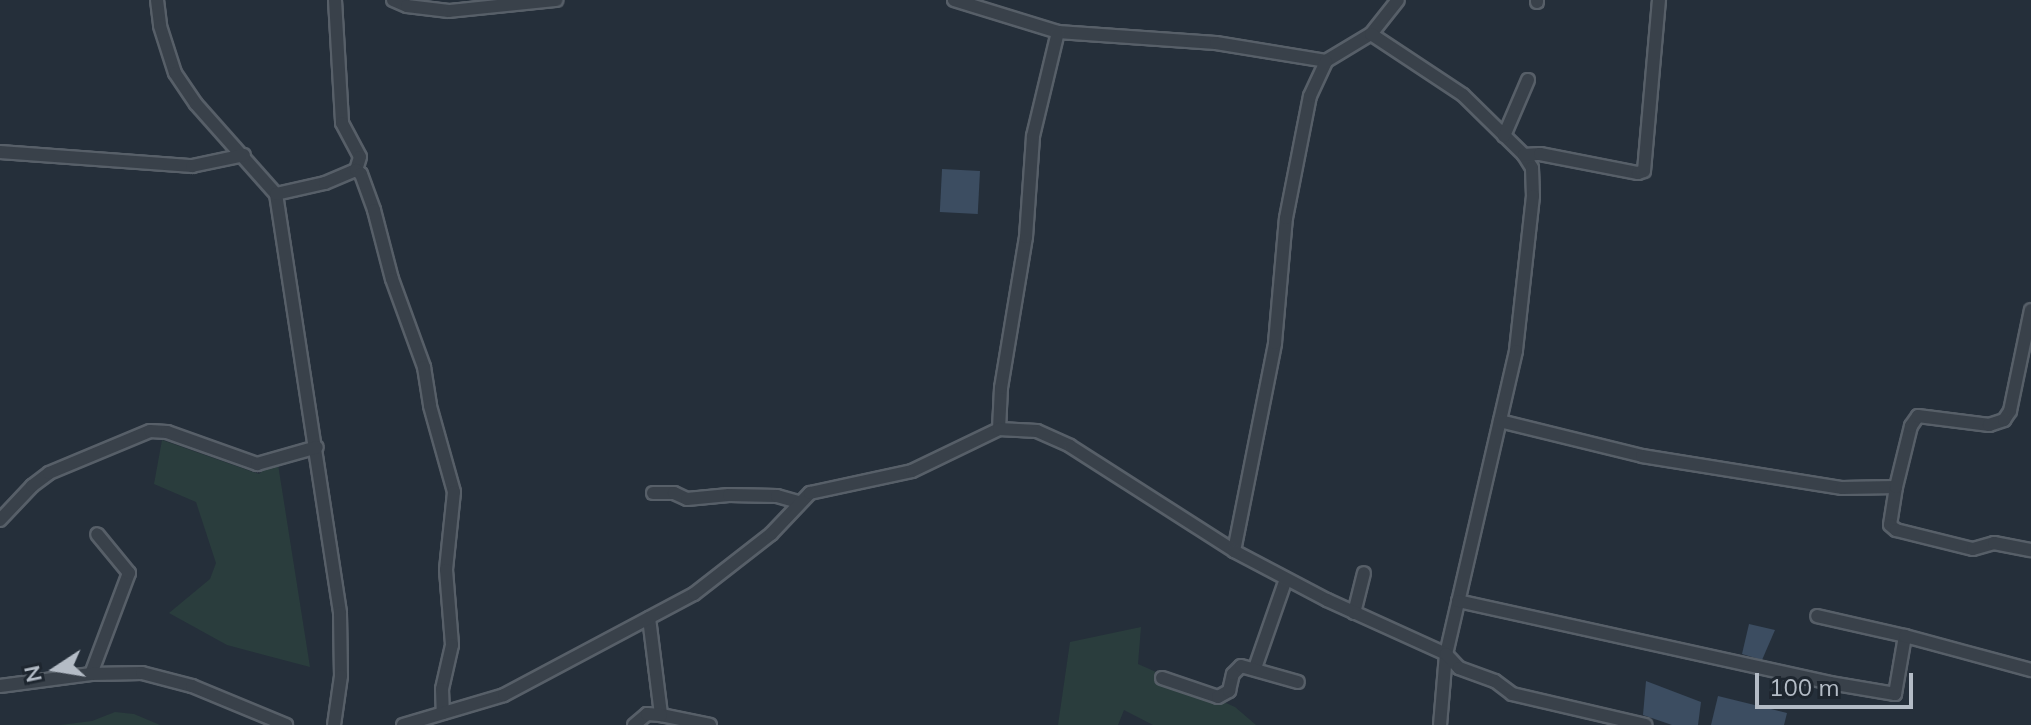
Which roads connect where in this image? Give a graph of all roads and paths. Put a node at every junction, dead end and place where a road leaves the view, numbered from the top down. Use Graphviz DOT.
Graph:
graph roads {
  1 [pos="157,0"];
  2 [pos="335,0"];
  3 [pos="393,0"];
  4 [pos="556,0"];
  5 [pos="954,0"];
  6 [pos="1398,0"];
  7 [pos="1659,0"];
  8 [pos="1058,32"];
  9 [pos="1371,34"];
  10 [pos="1326,61"];
  11 [pos="1528,80"];
  12 [pos="1504,136"];
  13 [pos="0,152"];
  14 [pos="244,155"];
  15 [pos="1524,155"];
  16 [pos="356,170"];
  17 [pos="276,194"];
  18 [pos="2031,310"];
  19 [pos="1500,421"];
  20 [pos="999,429"];
  21 [pos="317,447"];
  22 [pos="1896,487"];
  23 [pos="653,493"];
  24 [pos="798,502"];
  25 [pos="0,520"];
  26 [pos="97,534"];
  27 [pos="2031,550"];
  28 [pos="1234,551"];
  29 [pos="1364,573"];
  30 [pos="1286,579"];
  31 [pos="1458,601"];
  32 [pos="1354,613"];
  33 [pos="1817,616"];
  34 [pos="649,618"];
  35 [pos="1905,636"];
  36 [pos="1446,654"];
  37 [pos="1255,668"];
  38 [pos="2031,670"];
  39 [pos="91,674"];
  40 [pos="1162,678"];
  41 [pos="1298,682"];
  42 [pos="0,686"];
  43 [pos="443,713"];
  44 [pos="661,715"];
  45 [pos="286,725"];
  46 [pos="334,725"];
  47 [pos="403,725"];
  48 [pos="634,725"];
  49 [pos="710,725"];
  50 [pos="1440,725"];
  51 [pos="1645,725"];
  1 -- 14 [label="street"];
  2 -- 16 [label="street"];
  3 -- 4 [label="street"];
  5 -- 8 [label="street"];
  6 -- 9 [label="street"];
  7 -- 15 [label="street"];
  8 -- 10 [label="street"];
  8 -- 20 [label="street"];
  9 -- 10 [label="street"];
  9 -- 12 [label="street"];
  10 -- 28 [label="street"];
  11 -- 12 [label="street"];
  12 -- 15 [label="street"];
  13 -- 14 [label="street"];
  14 -- 17 [label="street"];
  15 -- 19 [label="street"];
  16 -- 17 [label="street"];
  16 -- 43 [label="street"];
  17 -- 21 [label="street"];
  18 -- 22 [label="street"];
  19 -- 22 [label="street"];
  19 -- 31 [label="street"];
  20 -- 24 [label="street"];
  20 -- 28 [label="street"];
  21 -- 25 [label="street"];
  21 -- 46 [label="street"];
  22 -- 27 [label="street"];
  23 -- 24 [label="street"];
  24 -- 34 [label="street"];
  26 -- 39 [label="street"];
  28 -- 30 [label="street"];
  29 -- 32 [label="street"];
  30 -- 32 [label="street"];
  30 -- 37 [label="street"];
  31 -- 35 [label="street"];
  31 -- 36 [label="street"];
  32 -- 36 [label="street"];
  33 -- 35 [label="street"];
  34 -- 43 [label="street"];
  34 -- 44 [label="street"];
  35 -- 38 [label="street"];
  36 -- 50 [label="street"];
  36 -- 51 [label="street"];
  37 -- 40 [label="street"];
  37 -- 41 [label="street"];
  39 -- 42 [label="street"];
  39 -- 45 [label="street"];
  43 -- 47 [label="street"];
  44 -- 48 [label="street"];
  44 -- 49 [label="street"];
}
